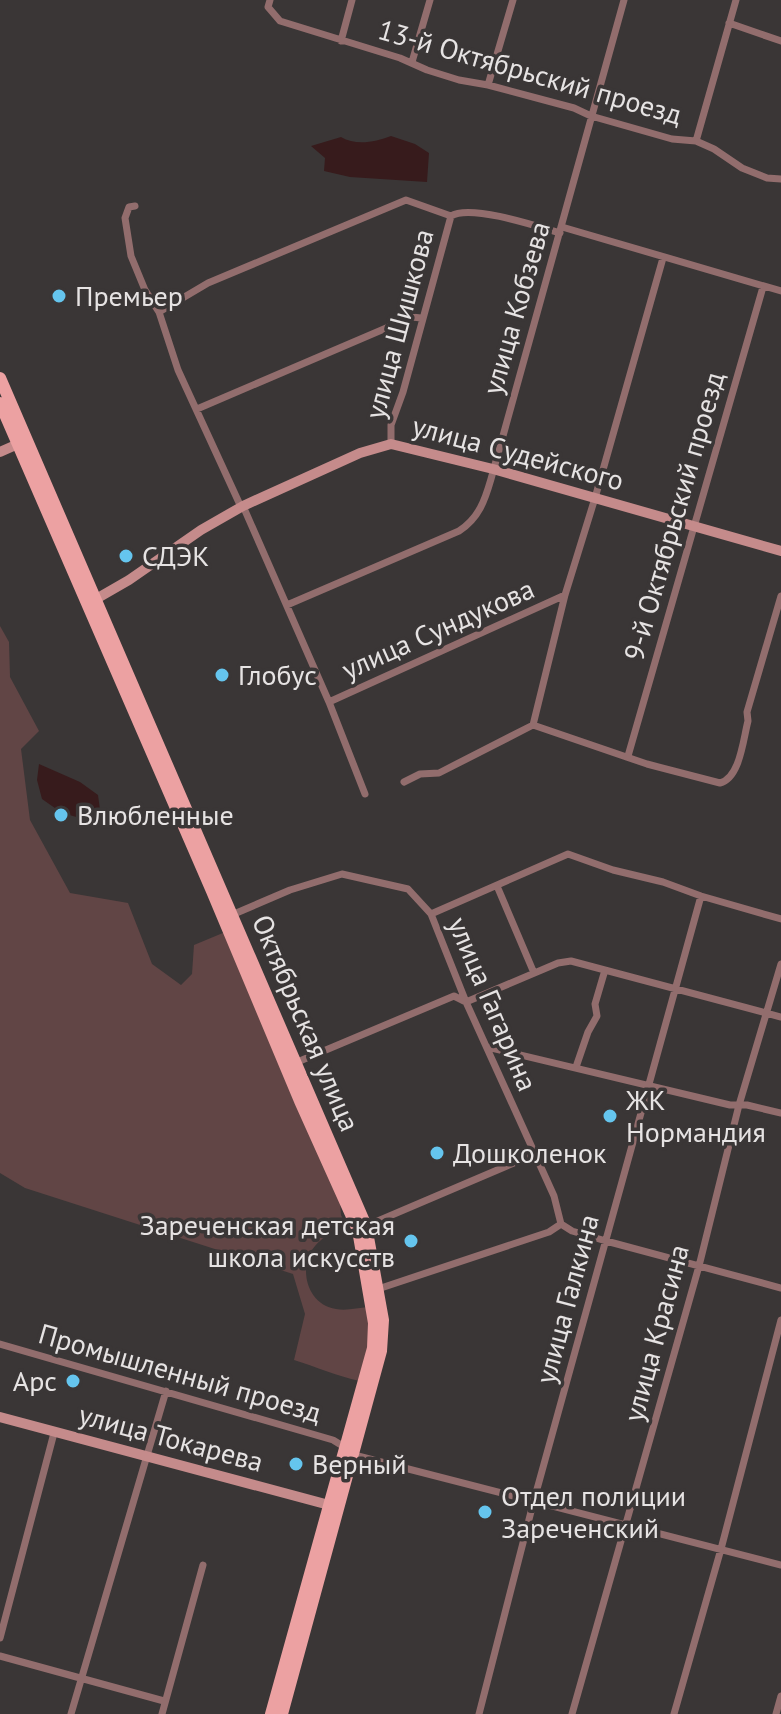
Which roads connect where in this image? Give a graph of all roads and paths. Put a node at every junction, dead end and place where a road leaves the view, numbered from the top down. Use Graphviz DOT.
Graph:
graph roads {
  1 [pos="352,0"];
  2 [pos="430,0"];
  3 [pos="513,0"];
  4 [pos="624,0"];
  5 [pos="736,0"];
  6 [pos="269,4"];
  7 [pos="729,23"];
  8 [pos="341,41"];
  9 [pos="781,41"];
  10 [pos="412,62"];
  11 [pos="488,85"];
  12 [pos="591,116"];
  13 [pos="696,141"];
  14 [pos="781,179"];
  15 [pos="135,206"];
  16 [pos="451,216"];
  17 [pos="561,230"];
  18 [pos="663,258"];
  19 [pos="763,287"];
  20 [pos="781,291"];
  21 [pos="159,312"];
  22 [pos="421,318"];
  23 [pos="0,378"];
  24 [pos="0,403"];
  25 [pos="197,409"];
  26 [pos="22,442"];
  27 [pos="391,444"];
  28 [pos="0,452"];
  29 [pos="493,469"];
  30 [pos="595,498"];
  31 [pos="242,506"];
  32 [pos="695,527"];
  33 [pos="781,551"];
  34 [pos="565,595"];
  35 [pos="781,596"];
  36 [pos="91,601"];
  37 [pos="287,605"];
  38 [pos="329,702"];
  39 [pos="533,725"];
  40 [pos="628,756"];
  41 [pos="404,782"];
  42 [pos="365,794"];
  43 [pos="497,886"];
  44 [pos="701,896"];
  45 [pos="234,914"];
  46 [pos="431,914"];
  47 [pos="781,919"];
  48 [pos="781,964"];
  49 [pos="605,970"];
  50 [pos="534,973"];
  51 [pos="675,987"];
  52 [pos="466,1002"];
  53 [pos="767,1013"];
  54 [pos="781,1017"];
  55 [pos="487,1047"];
  56 [pos="295,1063"];
  57 [pos="576,1067"];
  58 [pos="648,1085"];
  59 [pos="739,1105"];
  60 [pos="781,1113"];
  61 [pos="535,1154"];
  62 [pos="561,1224"];
  63 [pos="362,1228"];
  64 [pos="606,1241"];
  65 [pos="699,1266"];
  66 [pos="781,1288"];
  67 [pos="378,1289"];
  68 [pos="781,1320"];
  69 [pos="0,1344"];
  70 [pos="166,1391"];
  71 [pos="0,1417"];
  72 [pos="54,1433"];
  73 [pos="350,1451"];
  74 [pos="147,1457"];
  75 [pos="534,1500"];
  76 [pos="334,1506"];
  77 [pos="626,1524"];
  78 [pos="721,1549"];
  79 [pos="203,1565"];
  80 [pos="781,1565"];
  81 [pos="0,1638"];
  82 [pos="0,1656"];
  83 [pos="81,1678"];
  84 [pos="781,1696"];
  85 [pos="164,1701"];
  86 [pos="71,1714"];
  87 [pos="162,1714"];
  88 [pos="271,1714"];
  89 [pos="282,1714"];
  90 [pos="479,1714"];
  91 [pos="572,1714"];
  92 [pos="674,1714"];
  93 [pos="776,1714"];
  1 -- 8 [label="street"];
  2 -- 10 [label="street"];
  3 -- 11 [label="street"];
  4 -- 12 [label="street, улица Кобзева"];
  5 -- 7 [label="street"];
  6 -- 8 [label="street, 13-й Октябрьский проезд"];
  7 -- 9 [label="street"];
  7 -- 13 [label="street"];
  8 -- 10 [label="street, 13-й Октябрьский проезд"];
  10 -- 11 [label="street, 13-й Октябрьский проезд"];
  11 -- 12 [label="street, 13-й Октябрьский проезд"];
  12 -- 13 [label="street, 13-й Октябрьский проезд"];
  12 -- 17 [label="street, улица Кобзева"];
  13 -- 14 [label="street, 13-й Октябрьский проезд"];
  15 -- 21 [label="street"];
  16 -- 17 [label="street"];
  16 -- 21 [label="street"];
  16 -- 22 [label="street, улица Шишкова"];
  17 -- 18 [label="street"];
  17 -- 29 [label="street, улица Кобзева"];
  18 -- 19 [label="street"];
  18 -- 30 [label="street"];
  19 -- 20 [label="street"];
  19 -- 32 [label="street, 9-й Октябрьский проезд"];
  21 -- 25 [label="street"];
  22 -- 25 [label="street"];
  22 -- 27 [label="street, улица Шишкова"];
  23 -- 26 [label="main road, Октябрьская улица"];
  24 -- 26 [label="main road, Октябрьская улица"];
  25 -- 31 [label="street"];
  26 -- 28 [label="street"];
  26 -- 36 [label="main road, Октябрьская улица"];
  27 -- 29 [label="street, улица Судейского"];
  27 -- 31 [label="street, улица Судейского"];
  29 -- 30 [label="street, улица Судейского"];
  29 -- 37 [label="street, улица Кобзева"];
  30 -- 32 [label="street, улица Судейского"];
  30 -- 34 [label="street"];
  31 -- 36 [label="street, улица Судейского"];
  31 -- 37 [label="street"];
  32 -- 33 [label="street, улица Судейского"];
  32 -- 40 [label="street, 9-й Октябрьский проезд"];
  34 -- 38 [label="street, улица Сундукова"];
  34 -- 39 [label="street"];
  35 -- 40 [label="street"];
  36 -- 45 [label="main road, Октябрьская улица"];
  36 -- 63 [label="main road, Октябрьская улица"];
  37 -- 38 [label="street"];
  38 -- 42 [label="street"];
  39 -- 40 [label="street"];
  39 -- 41 [label="street"];
  43 -- 44 [label="street"];
  43 -- 46 [label="street"];
  43 -- 50 [label="street"];
  44 -- 47 [label="street"];
  44 -- 51 [label="street, улица Галкина"];
  45 -- 46 [label="street, улица Гагарина"];
  45 -- 56 [label="main road, Октябрьская улица"];
  46 -- 52 [label="street, улица Гагарина"];
  48 -- 53 [label="street, улица Красина"];
  49 -- 50 [label="street"];
  49 -- 51 [label="street"];
  49 -- 57 [label="street"];
  50 -- 52 [label="street"];
  51 -- 53 [label="street"];
  51 -- 58 [label="street, улица Галкина"];
  52 -- 55 [label="street, улица Гагарина"];
  52 -- 56 [label="street"];
  53 -- 54 [label="street"];
  53 -- 59 [label="street, улица Красина"];
  55 -- 57 [label="street"];
  55 -- 61 [label="street, улица Гагарина"];
  56 -- 63 [label="main road, Октябрьская улица"];
  57 -- 58 [label="street"];
  58 -- 59 [label="street"];
  58 -- 64 [label="street, улица Галкина"];
  59 -- 60 [label="street"];
  59 -- 65 [label="street, улица Красина"];
  61 -- 62 [label="street, улица Гагарина"];
  61 -- 63 [label="street"];
  62 -- 64 [label="street"];
  62 -- 67 [label="street"];
  63 -- 67 [label="main road, Октябрьская улица"];
  63 -- 73 [label="main road, Октябрьская улица"];
  64 -- 65 [label="street"];
  64 -- 75 [label="street, улица Галкина"];
  65 -- 66 [label="street"];
  65 -- 77 [label="street, улица Красина"];
  67 -- 73 [label="main road, Октябрьская улица"];
  68 -- 78 [label="street"];
  69 -- 70 [label="street, Промышленный проезд"];
  70 -- 73 [label="street, Промышленный проезд"];
  70 -- 74 [label="street"];
  71 -- 72 [label="street, улица Токарева"];
  72 -- 74 [label="street, улица Токарева"];
  72 -- 81 [label="street"];
  73 -- 75 [label="street"];
  73 -- 76 [label="main road, Октябрьская улица"];
  74 -- 76 [label="street, улица Токарева"];
  74 -- 83 [label="street"];
  75 -- 77 [label="street"];
  75 -- 90 [label="street, улица Галкина"];
  76 -- 88 [label="main road, Октябрьская улица"];
  76 -- 89 [label="main road, Октябрьская улица"];
  77 -- 78 [label="street"];
  77 -- 91 [label="street, улица Красина"];
  78 -- 80 [label="street"];
  78 -- 92 [label="street"];
  79 -- 85 [label="street"];
  82 -- 83 [label="street"];
  83 -- 85 [label="street"];
  83 -- 86 [label="street"];
  84 -- 93 [label="street"];
  85 -- 87 [label="street"];
}
